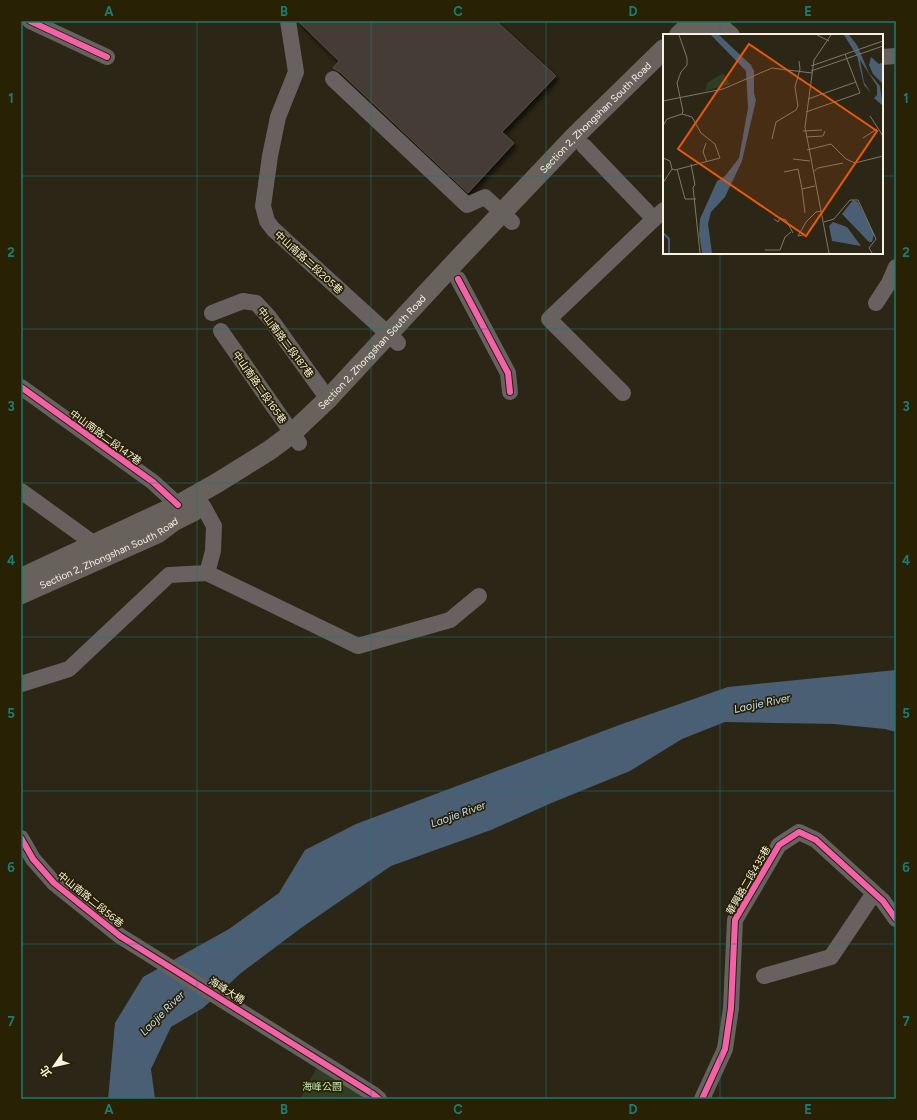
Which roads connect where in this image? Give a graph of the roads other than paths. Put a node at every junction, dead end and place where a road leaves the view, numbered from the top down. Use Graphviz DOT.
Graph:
graph roads {
  1 [pos="30,21"];
  2 [pos="288,21"];
  3 [pos="694,21"];
  4 [pos="716,21"];
  5 [pos="680,34"];
  6 [pos="703,34"];
  7 [pos="731,34"];
  8 [pos="663,49"];
  9 [pos="896,56"];
  10 [pos="107,57"];
  11 [pos="883,57"];
  12 [pos="663,69"];
  13 [pos="333,79"];
  14 [pos="584,146"];
  15 [pos="659,214"];
  16 [pos="507,218"];
  17 [pos="896,268"];
  18 [pos="458,279"];
  19 [pos="876,303"];
  20 [pos="212,313"];
  21 [pos="221,331"];
  22 [pos="394,339"];
  23 [pos="21,387"];
  24 [pos="510,392"];
  25 [pos="623,393"];
  26 [pos="328,399"];
  27 [pos="296,438"];
  28 [pos="21,491"];
  29 [pos="178,504"];
  30 [pos="203,506"];
  31 [pos="93,543"];
  32 [pos="207,573"];
  33 [pos="21,578"];
  34 [pos="21,594"];
  35 [pos="479,596"];
  36 [pos="21,684"];
  37 [pos="21,838"];
  38 [pos="874,893"];
  39 [pos="896,919"];
  40 [pos="120,936"];
  41 [pos="764,976"];
  42 [pos="379,1099"];
  43 [pos="702,1099"];
  1 -- 10 [label="street"];
  2 -- 22 [label="street, 中山南路二段205巷"];
  3 -- 5 [label="main road"];
  4 -- 6 [label="main road"];
  4 -- 7 [label="street"];
  8 -- 16 [label="main road, Section 2, Zhongshan South Road"];
  9 -- 11 [label="street"];
  12 -- 14 [label="main road, Section 2, Zhongshan South Road"];
  13 -- 16 [label="street"];
  14 -- 15 [label="street"];
  14 -- 16 [label="main road, Section 2, Zhongshan South Road"];
  15 -- 25 [label="street"];
  16 -- 18 [label="main road, Section 2, Zhongshan South Road"];
  16 -- 22 [label="main road, Section 2, Zhongshan South Road"];
  17 -- 19 [label="street"];
  18 -- 22 [label="main road, Section 2, Zhongshan South Road"];
  18 -- 24 [label="street"];
  20 -- 26 [label="street, 中山南路二段187巷"];
  21 -- 27 [label="street, 中山南路二段165巷"];
  22 -- 26 [label="main road, Section 2, Zhongshan South Road"];
  22 -- 27 [label="main road, Section 2, Zhongshan South Road"];
  23 -- 29 [label="street, 中山南路二段147巷"];
  26 -- 27 [label="main road, Section 2, Zhongshan South Road"];
  27 -- 29 [label="main road, Section 2, Zhongshan South Road"];
  27 -- 30 [label="main road, Section 2, Zhongshan South Road"];
  28 -- 31 [label="street"];
  29 -- 31 [label="main road, Section 2, Zhongshan South Road"];
  30 -- 32 [label="street"];
  30 -- 34 [label="main road, Section 2, Zhongshan South Road"];
  31 -- 33 [label="main road, Section 2, Zhongshan South Road"];
  32 -- 35 [label="street"];
  32 -- 36 [label="street"];
  37 -- 40 [label="street, 中山南路二段56巷"];
  38 -- 39 [label="street, 華興路二段435巷"];
  38 -- 41 [label="street"];
  38 -- 43 [label="street, 華興路二段435巷"];
  40 -- 42 [label="street, 海峰大橋"];
}
